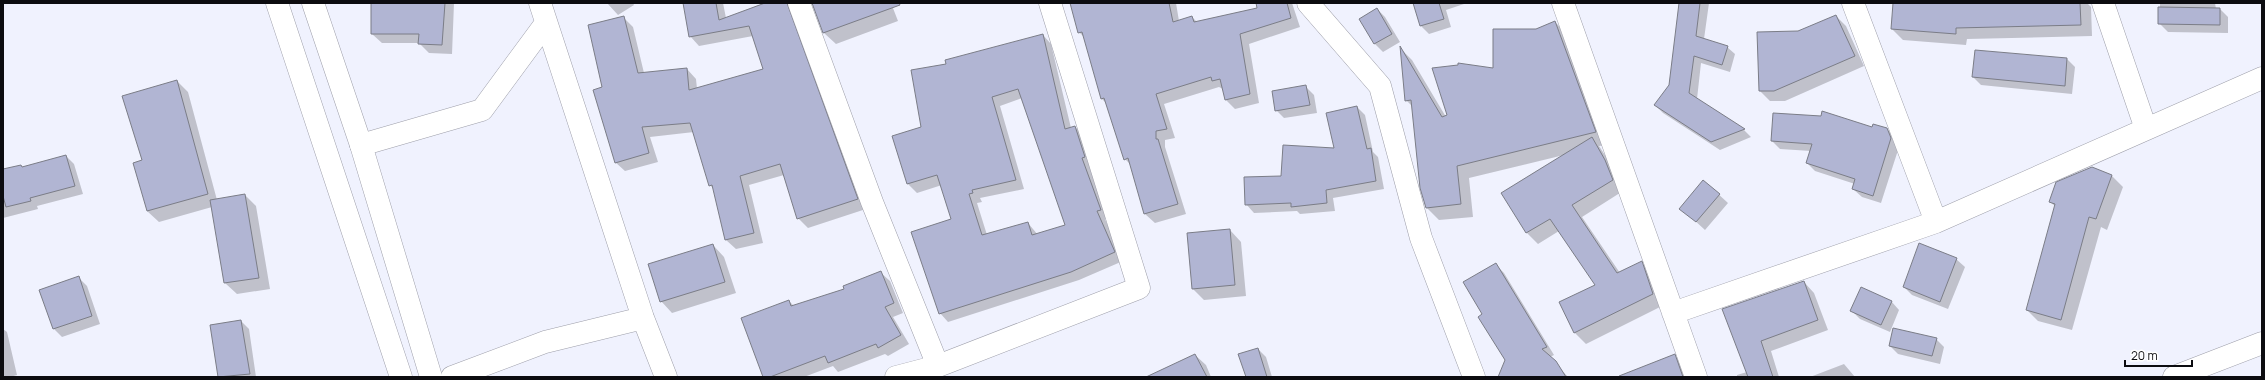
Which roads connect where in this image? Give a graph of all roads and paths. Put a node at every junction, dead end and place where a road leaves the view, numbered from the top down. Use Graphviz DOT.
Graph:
graph roads {
  1 [pos="277,3"];
  2 [pos="313,3"];
  3 [pos="799,3"];
  4 [pos="1050,3"];
  5 [pos="1308,3"];
  6 [pos="1563,3"];
  7 [pos="1853,3"];
  8 [pos="2103,3"];
  9 [pos="543,13"];
  10 [pos="2262,78"];
  11 [pos="2146,129"];
  12 [pos="361,145"];
  13 [pos="1936,222"];
  14 [pos="1673,313"];
  15 [pos="643,318"];
  16 [pos="2262,343"];
  17 [pos="938,366"];
  18 [pos="401,377"];
  19 [pos="431,377"];
  20 [pos="452,377"];
  21 [pos="666,377"];
  22 [pos="896,377"];
  23 [pos="1474,377"];
  24 [pos="1696,377"];
  25 [pos="2174,377"];
  1 -- 18 [label="street"];
  2 -- 12 [label="street"];
  3 -- 17 [label="street"];
  4 -- 17 [label="street"];
  5 -- 23 [label="street"];
  6 -- 14 [label="street"];
  7 -- 13 [label="street"];
  8 -- 11 [label="street"];
  9 -- 12 [label="street"];
  9 -- 15 [label="street"];
  10 -- 11 [label="street"];
  11 -- 13 [label="street"];
  12 -- 19 [label="street"];
  13 -- 14 [label="street"];
  14 -- 24 [label="street"];
  15 -- 20 [label="street"];
  15 -- 21 [label="street"];
  16 -- 25 [label="street"];
  17 -- 22 [label="street"];
}
